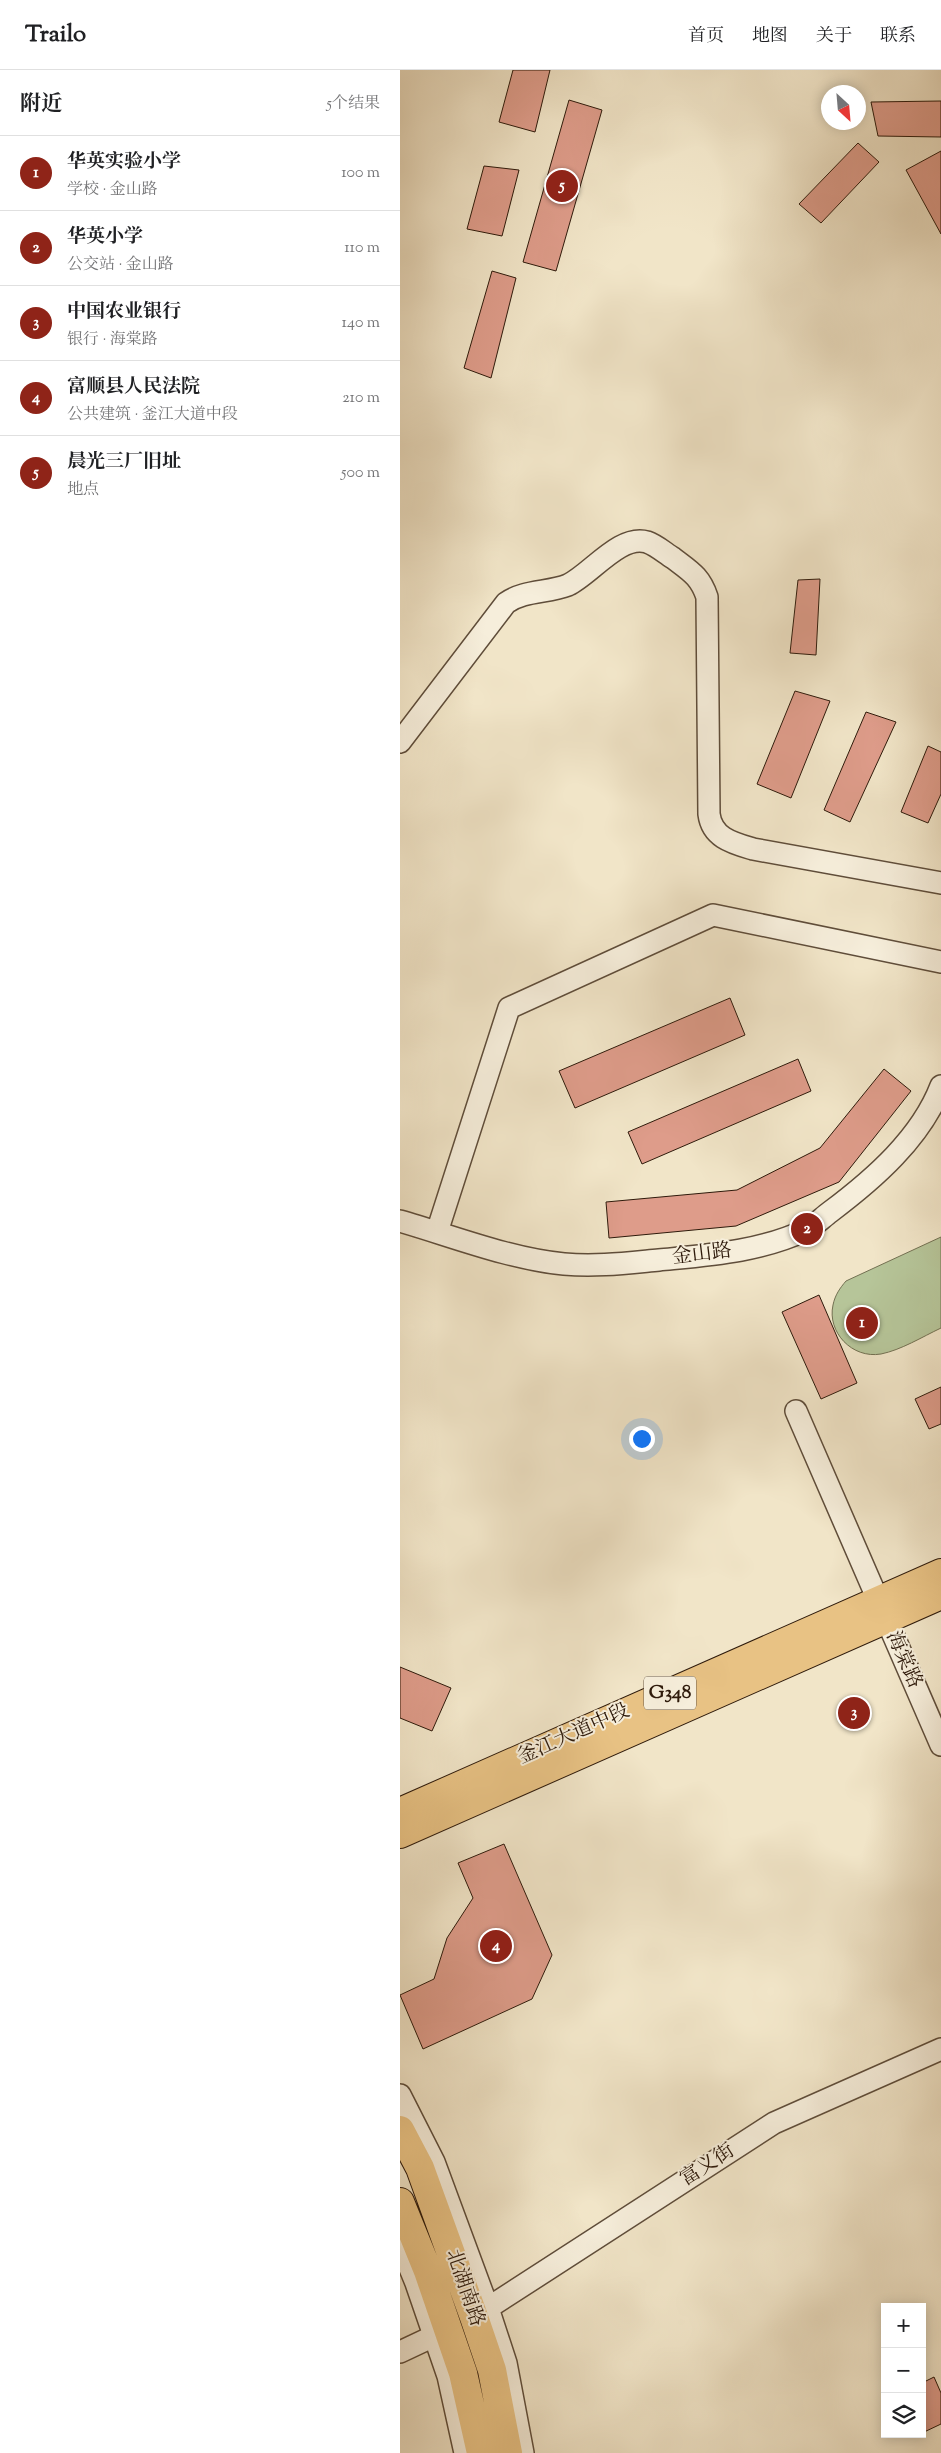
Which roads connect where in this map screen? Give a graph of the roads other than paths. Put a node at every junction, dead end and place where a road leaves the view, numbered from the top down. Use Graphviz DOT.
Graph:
graph roads {
  1 [pos="400,742"];
  2 [pos="941,883"];
  3 [pos="941,962"];
  4 [pos="941,1086"];
  5 [pos="400,1221"];
  6 [pos="437,1232"];
  7 [pos="796,1411"];
  8 [pos="941,1573"];
  9 [pos="941,1595"];
  10 [pos="881,1611"];
  11 [pos="941,1745"];
  12 [pos="400,1812"];
  13 [pos="400,1834"];
  14 [pos="941,2050"];
  15 [pos="400,2096"];
  16 [pos="400,2130"];
  17 [pos="400,2202"];
  18 [pos="400,2244"];
  19 [pos="488,2308"];
  20 [pos="434,2336"];
  21 [pos="400,2352"];
  22 [pos="474,2448"];
  23 [pos="508,2453"];
  24 [pos="523,2453"];
  1 -- 2 [label="street"];
  3 -- 6 [label="street"];
  4 -- 6 [label="street, 金山路"];
  5 -- 6 [label="street, 金山路"];
  7 -- 10 [label="street, 海棠路"];
  8 -- 10 [label="main road, 釜江大道中段 / G348"];
  9 -- 10 [label="main road, 釜江大道中段 / G348"];
  10 -- 11 [label="street, 海棠路"];
  10 -- 12 [label="main road, 釜江大道中段 / G348"];
  10 -- 13 [label="main road, 釜江大道中段 / G348"];
  14 -- 19 [label="street, 富义街"];
  15 -- 19 [label="street"];
  16 -- 23 [label="main road, 北湖南路"];
  17 -- 22 [label="main road, 北湖南路"];
  18 -- 20 [label="street"];
  19 -- 24 [label="street"];
  20 -- 21 [label="street"];
  20 -- 22 [label="street"];
}
